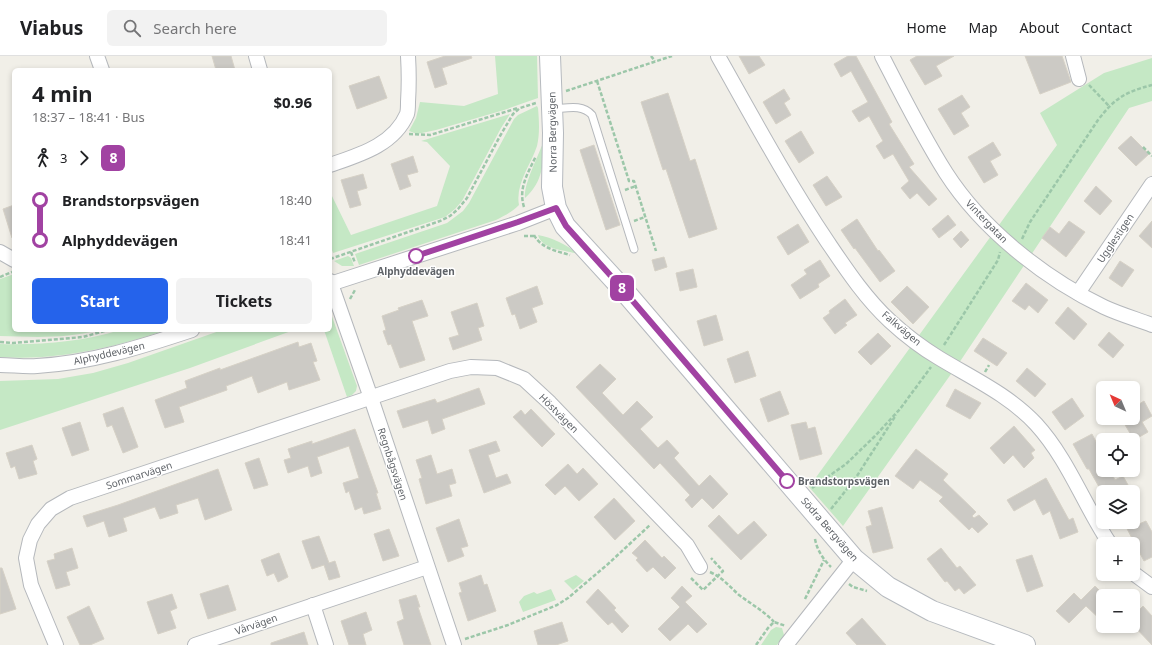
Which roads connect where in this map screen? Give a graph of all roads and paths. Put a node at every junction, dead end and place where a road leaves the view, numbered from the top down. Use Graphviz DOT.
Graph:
graph roads {
  1 [pos="97,56"];
  2 [pos="256,56"];
  3 [pos="408,56"];
  4 [pos="550,56"];
  5 [pos="650,56"];
  6 [pos="672,56"];
  7 [pos="718,56"];
  8 [pos="882,56"];
  9 [pos="1073,56"];
  10 [pos="655,62"];
  11 [pos="101,68"];
  12 [pos="259,68"];
  13 [pos="1079,79"];
  14 [pos="597,81"];
  15 [pos="1152,85"];
  16 [pos="564,92"];
  17 [pos="546,106"];
  18 [pos="1109,106"];
  19 [pos="520,108"];
  20 [pos="406,134"];
  21 [pos="1143,147"];
  22 [pos="1152,156"];
  23 [pos="332,163"];
  24 [pos="1152,184"];
  25 [pos="556,208"];
  26 [pos="519,235"];
  27 [pos="534,236"];
  28 [pos="1020,244"];
  29 [pos="1002,248"];
  30 [pos="634,249"];
  31 [pos="656,251"];
  32 [pos="0,252"];
  33 [pos="351,252"];
  34 [pos="332,258"];
  35 [pos="12,259"];
  36 [pos="356,266"];
  37 [pos="12,272"];
  38 [pos="0,277"];
  39 [pos="332,282"];
  40 [pos="356,288"];
  41 [pos="332,289"];
  42 [pos="1078,293"];
  43 [pos="349,302"];
  44 [pos="1152,325"];
  45 [pos="102,332"];
  46 [pos="186,332"];
  47 [pos="0,342"];
  48 [pos="940,351"];
  49 [pos="933,364"];
  50 [pos="0,365"];
  51 [pos="371,398"];
  52 [pos="900,409"];
  53 [pos="808,492"];
  54 [pos="827,514"];
  55 [pos="653,522"];
  56 [pos="1106,537"];
  57 [pos="854,559"];
  58 [pos="824,560"];
  59 [pos="704,561"];
  60 [pos="427,567"];
  61 [pos="688,574"];
  62 [pos="718,576"];
  63 [pos="1140,578"];
  64 [pos="1152,587"];
  65 [pos="802,603"];
  66 [pos="313,605"];
  67 [pos="774,622"];
  68 [pos="791,622"];
  69 [pos="453,643"];
  70 [pos="56,645"];
  71 [pos="198,645"];
  72 [pos="326,645"];
  73 [pos="756,645"];
  74 [pos="786,645"];
  75 [pos="1025,645"];
  1 -- 11 [label="street"];
  2 -- 12 [label="street"];
  3 -- 23 [label="street"];
  4 -- 17 [label="street, Norra Bergvägen"];
  5 -- 10 [label="path"];
  6 -- 10 [label="path"];
  7 -- 56 [label="street, Falkvägen"];
  8 -- 42 [label="street, Vintergatan"];
  9 -- 13 [label="street"];
  10 -- 14 [label="path"];
  13 -- 18 [label="path"];
  14 -- 16 [label="path"];
  14 -- 31 [label="path"];
  15 -- 18 [label="path"];
  17 -- 19 [label="path"];
  17 -- 25 [label="street, Norra Bergvägen"];
  17 -- 30 [label="lane"];
  18 -- 28 [label="path"];
  19 -- 20 [label="path"];
  19 -- 33 [label="path"];
  21 -- 22 [label="path"];
  24 -- 42 [label="street, Ugglestigen"];
  25 -- 39 [label="street"];
  25 -- 57 [label="street, Södra Bergvägen"];
  26 -- 27 [label="path"];
  29 -- 48 [label="path"];
  32 -- 35 [label="street"];
  33 -- 34 [label="path"];
  33 -- 36 [label="path"];
  37 -- 38 [label="path"];
  40 -- 43 [label="path"];
  41 -- 51 [label="street, Regnbågsvägen"];
  42 -- 44 [label="street, Vintergatan"];
  45 -- 47 [label="path"];
  46 -- 50 [label="street, Alphyddevägen"];
  49 -- 52 [label="path"];
  51 -- 59 [label="street, Höstvägen"];
  51 -- 60 [label="street, Regnbågsvägen"];
  51 -- 70 [label="street, Sommarvägen"];
  52 -- 53 [label="path"];
  52 -- 54 [label="path"];
  55 -- 69 [label="path"];
  57 -- 74 [label="street"];
  57 -- 75 [label="street, Södra Bergvägen"];
  58 -- 65 [label="path"];
  59 -- 62 [label="path"];
  59 -- 62 [label="path"];
  60 -- 66 [label="street, Vårvägen"];
  60 -- 69 [label="street, Regnbågsvägen"];
  61 -- 62 [label="path"];
  62 -- 67 [label="path"];
  63 -- 64 [label="street"];
  66 -- 71 [label="street, Vårvägen"];
  66 -- 72 [label="street"];
  67 -- 68 [label="path"];
  67 -- 73 [label="path"];
}
